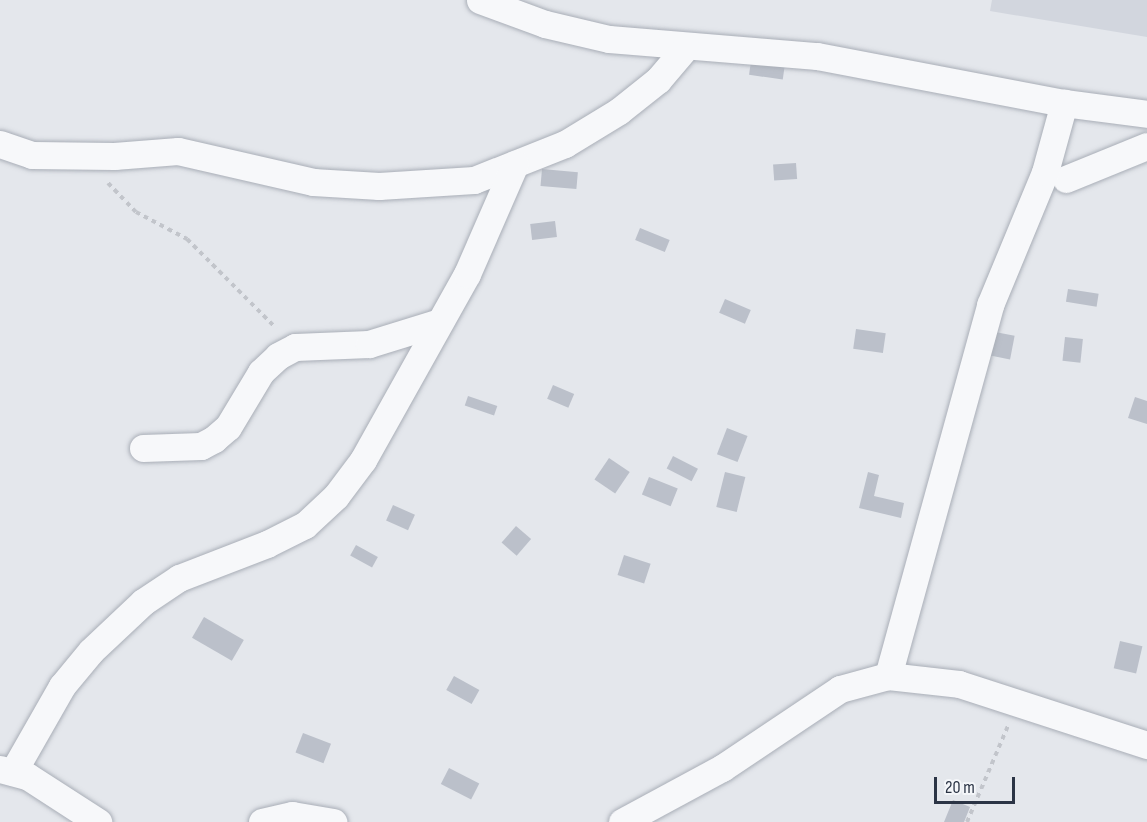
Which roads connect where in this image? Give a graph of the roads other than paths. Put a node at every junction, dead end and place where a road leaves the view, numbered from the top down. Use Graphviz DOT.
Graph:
graph roads {
  1 [pos="480,0"];
  2 [pos="686,47"];
  3 [pos="1064,103"];
  4 [pos="1147,114"];
  5 [pos="0,144"];
  6 [pos="1147,146"];
  7 [pos="515,164"];
  8 [pos="1066,179"];
  9 [pos="437,323"];
  10 [pos="143,448"];
  11 [pos="888,676"];
  12 [pos="1147,745"];
  13 [pos="6,770"];
  14 [pos="98,822"];
  15 [pos="262,822"];
  16 [pos="333,822"];
  17 [pos="622,822"];
  1 -- 2 [label="street"];
  2 -- 3 [label="street"];
  2 -- 7 [label="street"];
  3 -- 4 [label="street"];
  3 -- 11 [label="street"];
  5 -- 7 [label="street"];
  6 -- 8 [label="street"];
  7 -- 9 [label="street"];
  9 -- 10 [label="street"];
  9 -- 13 [label="street"];
  11 -- 12 [label="street"];
  11 -- 17 [label="street"];
  13 -- 14 [label="street"];
  15 -- 16 [label="street"];
}
